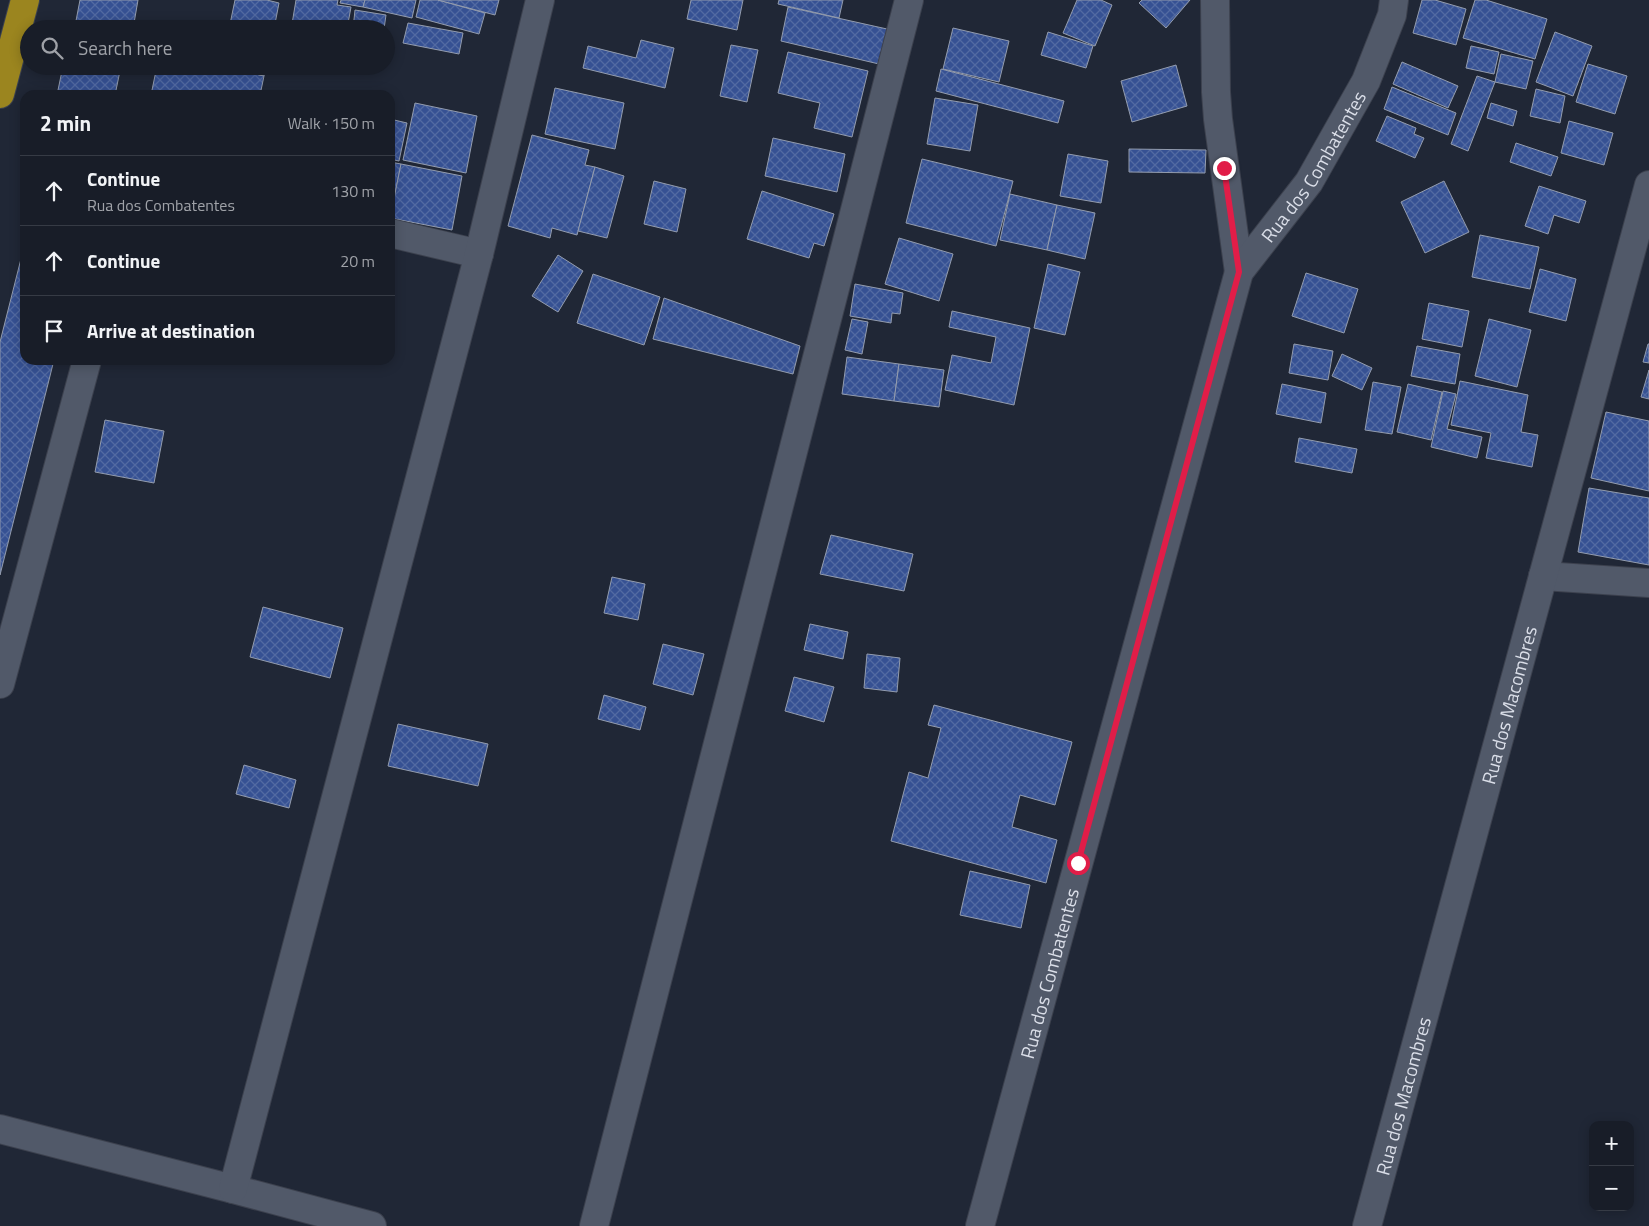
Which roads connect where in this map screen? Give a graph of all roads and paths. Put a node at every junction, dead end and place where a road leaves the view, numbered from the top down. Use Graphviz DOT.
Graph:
graph roads {
  1 [pos="25,0"];
  2 [pos="540,0"];
  3 [pos="909,0"];
  4 [pos="1394,0"];
  5 [pos="1216,1"];
  6 [pos="0,94"];
  7 [pos="1649,184"];
  8 [pos="395,234"];
  9 [pos="479,254"];
  10 [pos="1239,272"];
  11 [pos="86,365"];
  12 [pos="1543,576"];
  13 [pos="1649,583"];
  14 [pos="0,684"];
  15 [pos="0,1129"];
  16 [pos="233,1188"];
  17 [pos="341,1222"];
  18 [pos="372,1226"];
  19 [pos="594,1226"];
  20 [pos="980,1226"];
  21 [pos="1367,1226"];
  1 -- 6 [label="highway"];
  2 -- 9 [label="street"];
  3 -- 19 [label="street"];
  4 -- 10 [label="street, Rua dos Combatentes"];
  5 -- 10 [label="street"];
  7 -- 12 [label="street, Rua dos Macombres"];
  8 -- 9 [label="street"];
  9 -- 16 [label="street"];
  10 -- 20 [label="street, Rua dos Combatentes"];
  11 -- 14 [label="street"];
  12 -- 13 [label="street"];
  12 -- 21 [label="street, Rua dos Macombres"];
  15 -- 16 [label="street"];
  16 -- 17 [label="street"];
  17 -- 18 [label="street"];
}
